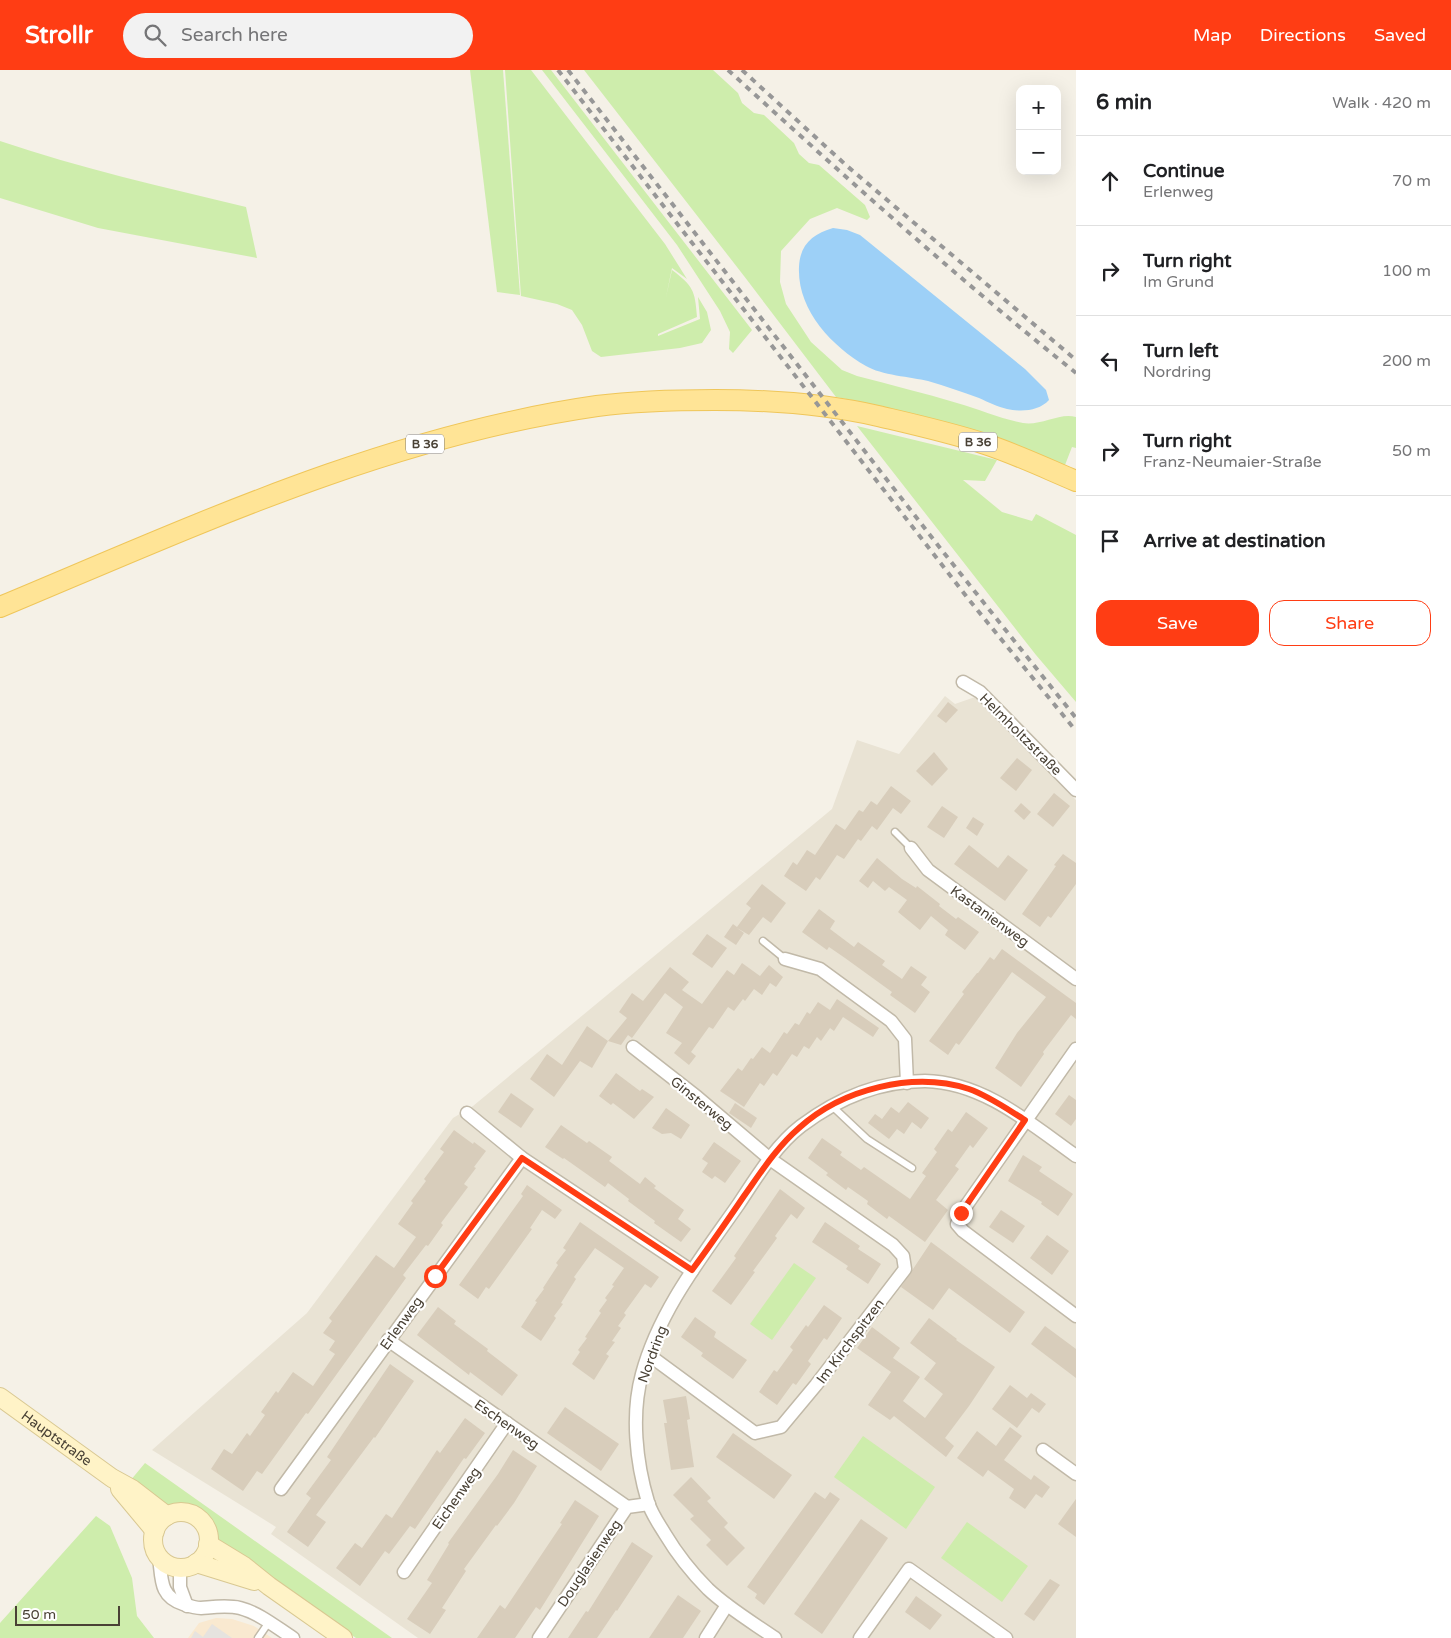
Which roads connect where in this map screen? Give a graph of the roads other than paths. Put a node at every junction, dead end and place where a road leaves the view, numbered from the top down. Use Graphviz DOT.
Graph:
graph roads {
  1 [pos="1076,481"];
  2 [pos="0,608"];
  3 [pos="963,682"];
  4 [pos="1076,790"];
  5 [pos="895,832"];
  6 [pos="911,848"];
  7 [pos="763,941"];
  8 [pos="785,959"];
  9 [pos="1076,979"];
  10 [pos="633,1047"];
  11 [pos="1076,1049"];
  12 [pos="907,1083"];
  13 [pos="832,1106"];
  14 [pos="467,1113"];
  15 [pos="1025,1120"];
  16 [pos="1076,1156"];
  17 [pos="522,1158"];
  18 [pos="770,1159"];
  19 [pos="912,1168"];
  20 [pos="692,1270"];
  21 [pos="1076,1316"];
  22 [pos="388,1340"];
  23 [pos="649,1355"];
  24 [pos="0,1397"];
  25 [pos="507,1423"];
  26 [pos="1043,1450"];
  27 [pos="1076,1474"];
  28 [pos="112,1478"];
  29 [pos="281,1489"];
  30 [pos="648,1504"];
  31 [pos="626,1507"];
  32 [pos="167,1516"];
  33 [pos="154,1531"];
  34 [pos="208,1544"];
  35 [pos="159,1557"];
  36 [pos="188,1566"];
  37 [pos="404,1572"];
  38 [pos="269,1586"];
  39 [pos="727,1605"];
  40 [pos="187,1606"];
  41 [pos="269,1622"];
  42 [pos="258,1638"];
  43 [pos="293,1638"];
  44 [pos="343,1638"];
  45 [pos="539,1638"];
  46 [pos="706,1638"];
  47 [pos="775,1638"];
  48 [pos="860,1638"];
  49 [pos="1006,1638"];
  1 -- 2 [label="main road, B 36"];
  3 -- 4 [label="street, Helmholtzstraße"];
  5 -- 6 [label="lane"];
  6 -- 9 [label="street, Kastanienweg"];
  7 -- 8 [label="lane"];
  8 -- 12 [label="street"];
  10 -- 18 [label="street, Ginsterweg"];
  11 -- 15 [label="street"];
  12 -- 13 [label="street, Nordring"];
  12 -- 15 [label="street, Nordring"];
  13 -- 18 [label="street, Nordring"];
  13 -- 19 [label="lane"];
  14 -- 17 [label="street"];
  15 -- 16 [label="street, Nordring"];
  15 -- 21 [label="street"];
  17 -- 20 [label="street"];
  17 -- 22 [label="street, Erlenweg"];
  18 -- 20 [label="street, Nordring"];
  18 -- 23 [label="street, Im Kirchspitzen"];
  20 -- 23 [label="street, Nordring"];
  22 -- 25 [label="street, Eschenweg"];
  22 -- 29 [label="street, Erlenweg"];
  23 -- 30 [label="street, Nordring"];
  24 -- 28 [label="street, Hauptstraße"];
  25 -- 31 [label="street, Eschenweg"];
  25 -- 37 [label="street, Eichenweg"];
  26 -- 27 [label="street"];
  28 -- 32 [label="street, Hauptstraße"];
  28 -- 33 [label="street, Hauptstraße"];
  30 -- 31 [label="street, Douglasienweg"];
  30 -- 39 [label="street, Nordring"];
  31 -- 45 [label="street, Douglasienweg"];
  32 -- 33 [label="street"];
  32 -- 34 [label="street"];
  33 -- 35 [label="street, Hauptstraße"];
  34 -- 36 [label="street"];
  34 -- 38 [label="street"];
  35 -- 36 [label="street"];
  35 -- 40 [label="street"];
  36 -- 38 [label="street"];
  36 -- 40 [label="street"];
  38 -- 44 [label="street"];
  39 -- 46 [label="street"];
  39 -- 47 [label="street, Nordring"];
  40 -- 41 [label="street"];
  41 -- 42 [label="lane"];
  41 -- 43 [label="street"];
  48 -- 49 [label="street"];
}
